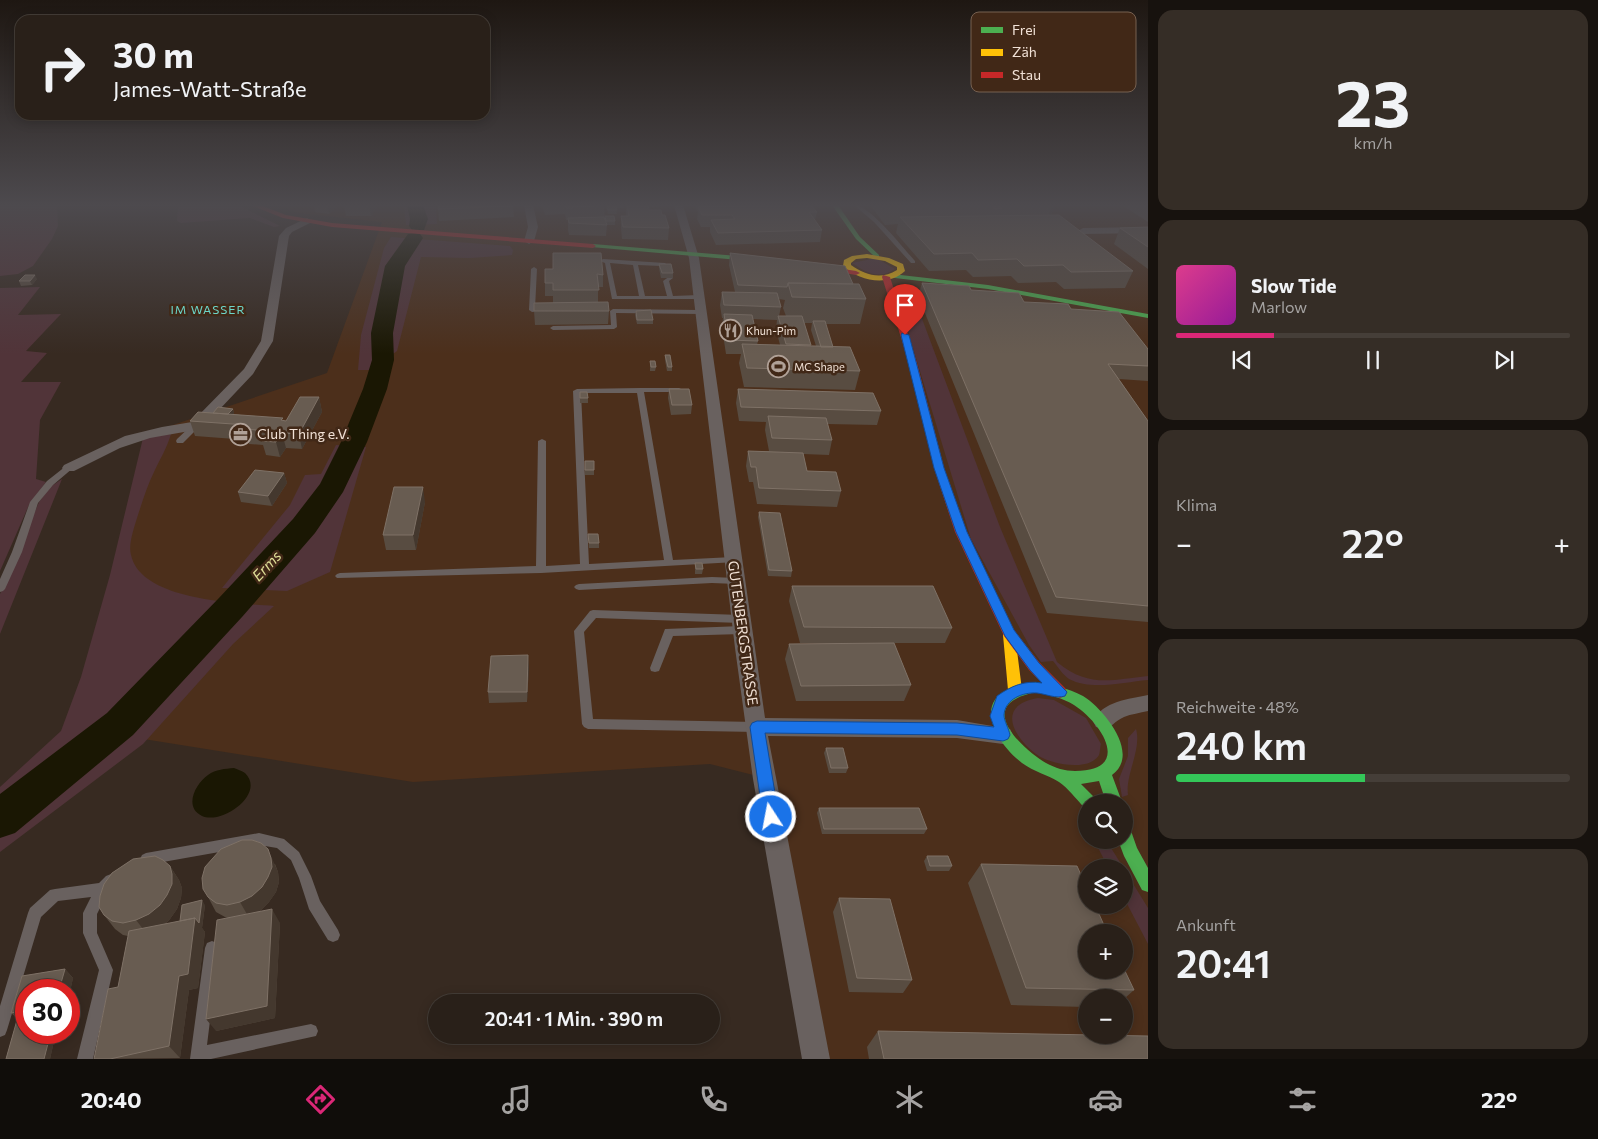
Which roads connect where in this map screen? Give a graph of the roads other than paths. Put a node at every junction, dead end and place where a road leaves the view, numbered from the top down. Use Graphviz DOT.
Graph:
graph roads {
  1 [pos="281,254"];
  2 [pos="693,254"];
  3 [pos="698,254"];
  4 [pos="856,254"];
  5 [pos="906,254"];
  6 [pos="877,256"];
  7 [pos="851,259"];
  8 [pos="599,260"];
  9 [pos="607,261"];
  10 [pos="774,261"];
  11 [pos="913,262"];
  12 [pos="635,263"];
  13 [pos="664,267"];
  14 [pos="534,269"];
  15 [pos="894,273"];
  16 [pos="860,274"];
  17 [pos="666,279"];
  18 [pos="670,297"];
  19 [pos="699,297"];
  20 [pos="642,298"];
  21 [pos="894,306"];
  22 [pos="550,310"];
  23 [pos="604,310"];
  24 [pos="613,311"];
  25 [pos="701,312"];
  26 [pos="1148,316"];
  27 [pos="553,328"];
  28 [pos="640,390"];
  29 [pos="680,390"];
  30 [pos="196,426"];
  31 [pos="542,441"];
  32 [pos="180,442"];
  33 [pos="69,468"];
  34 [pos="733,560"];
  35 [pos="669,563"];
  36 [pos="585,567"];
  37 [pos="541,570"];
  38 [pos="340,576"];
  39 [pos="736,581"];
  40 [pos="578,586"];
  41 [pos="0,589"];
  42 [pos="741,624"];
  43 [pos="1009,633"];
  44 [pos="655,668"];
  45 [pos="1015,690"];
  46 [pos="1060,692"];
  47 [pos="1148,703"];
  48 [pos="1104,721"];
  49 [pos="757,727"];
  50 [pos="1003,735"];
  51 [pos="1104,774"];
  52 [pos="1064,777"];
  53 [pos="1081,794"];
  54 [pos="1111,794"];
  55 [pos="1130,851"];
  56 [pos="1148,884"];
  57 [pos="102,889"];
  58 [pos="333,935"];
  59 [pos="212,948"];
  60 [pos="0,1030"];
  61 [pos="311,1031"];
  62 [pos="198,1056"];
  63 [pos="85,1059"];
  64 [pos="816,1059"];
  1 -- 30 [label="street"];
  2 -- 19 [label="street, GUTENBERGSTRASSE"];
  3 -- 10 [label="street"];
  4 -- 7 [label="street"];
  5 -- 11 [label="lane"];
  6 -- 7 [label="street"];
  6 -- 15 [label="street"];
  7 -- 16 [label="street"];
  7 -- 16 [label="street"];
  8 -- 9 [label="lane"];
  9 -- 12 [label="lane"];
  9 -- 20 [label="lane"];
  12 -- 13 [label="lane"];
  12 -- 20 [label="lane"];
  14 -- 22 [label="lane"];
  15 -- 16 [label="street"];
  15 -- 21 [label="street"];
  15 -- 26 [label="street"];
  16 -- 21 [label="street"];
  17 -- 18 [label="lane"];
  18 -- 19 [label="lane"];
  18 -- 20 [label="lane"];
  19 -- 25 [label="street, GUTENBERGSTRASSE"];
  21 -- 43 [label="street"];
  23 -- 24 [label="lane"];
  24 -- 25 [label="lane"];
  24 -- 27 [label="lane"];
  25 -- 34 [label="street, GUTENBERGSTRASSE"];
  28 -- 29 [label="lane"];
  28 -- 35 [label="lane"];
  28 -- 36 [label="lane"];
  30 -- 32 [label="lane"];
  30 -- 33 [label="street"];
  31 -- 37 [label="lane"];
  33 -- 41 [label="lane"];
  34 -- 35 [label="lane"];
  34 -- 39 [label="street, GUTENBERGSTRASSE"];
  35 -- 36 [label="lane"];
  36 -- 37 [label="lane"];
  37 -- 38 [label="lane"];
  39 -- 40 [label="lane"];
  39 -- 42 [label="street, GUTENBERGSTRASSE"];
  42 -- 44 [label="lane"];
  42 -- 49 [label="street, GUTENBERGSTRASSE"];
  42 -- 49 [label="lane"];
  43 -- 45 [label="street"];
  43 -- 46 [label="street"];
  45 -- 46 [label="street"];
  45 -- 50 [label="street"];
  46 -- 48 [label="street"];
  47 -- 48 [label="street"];
  48 -- 51 [label="street"];
  49 -- 50 [label="street"];
  49 -- 64 [label="street, GUTENBERGSTRASSE"];
  50 -- 52 [label="street"];
  51 -- 52 [label="street"];
  51 -- 54 [label="street"];
  52 -- 53 [label="street"];
  55 -- 56 [label="street"];
  57 -- 58 [label="lane"];
  57 -- 60 [label="lane"];
  57 -- 63 [label="lane"];
  59 -- 62 [label="lane"];
  61 -- 62 [label="lane"];
}
